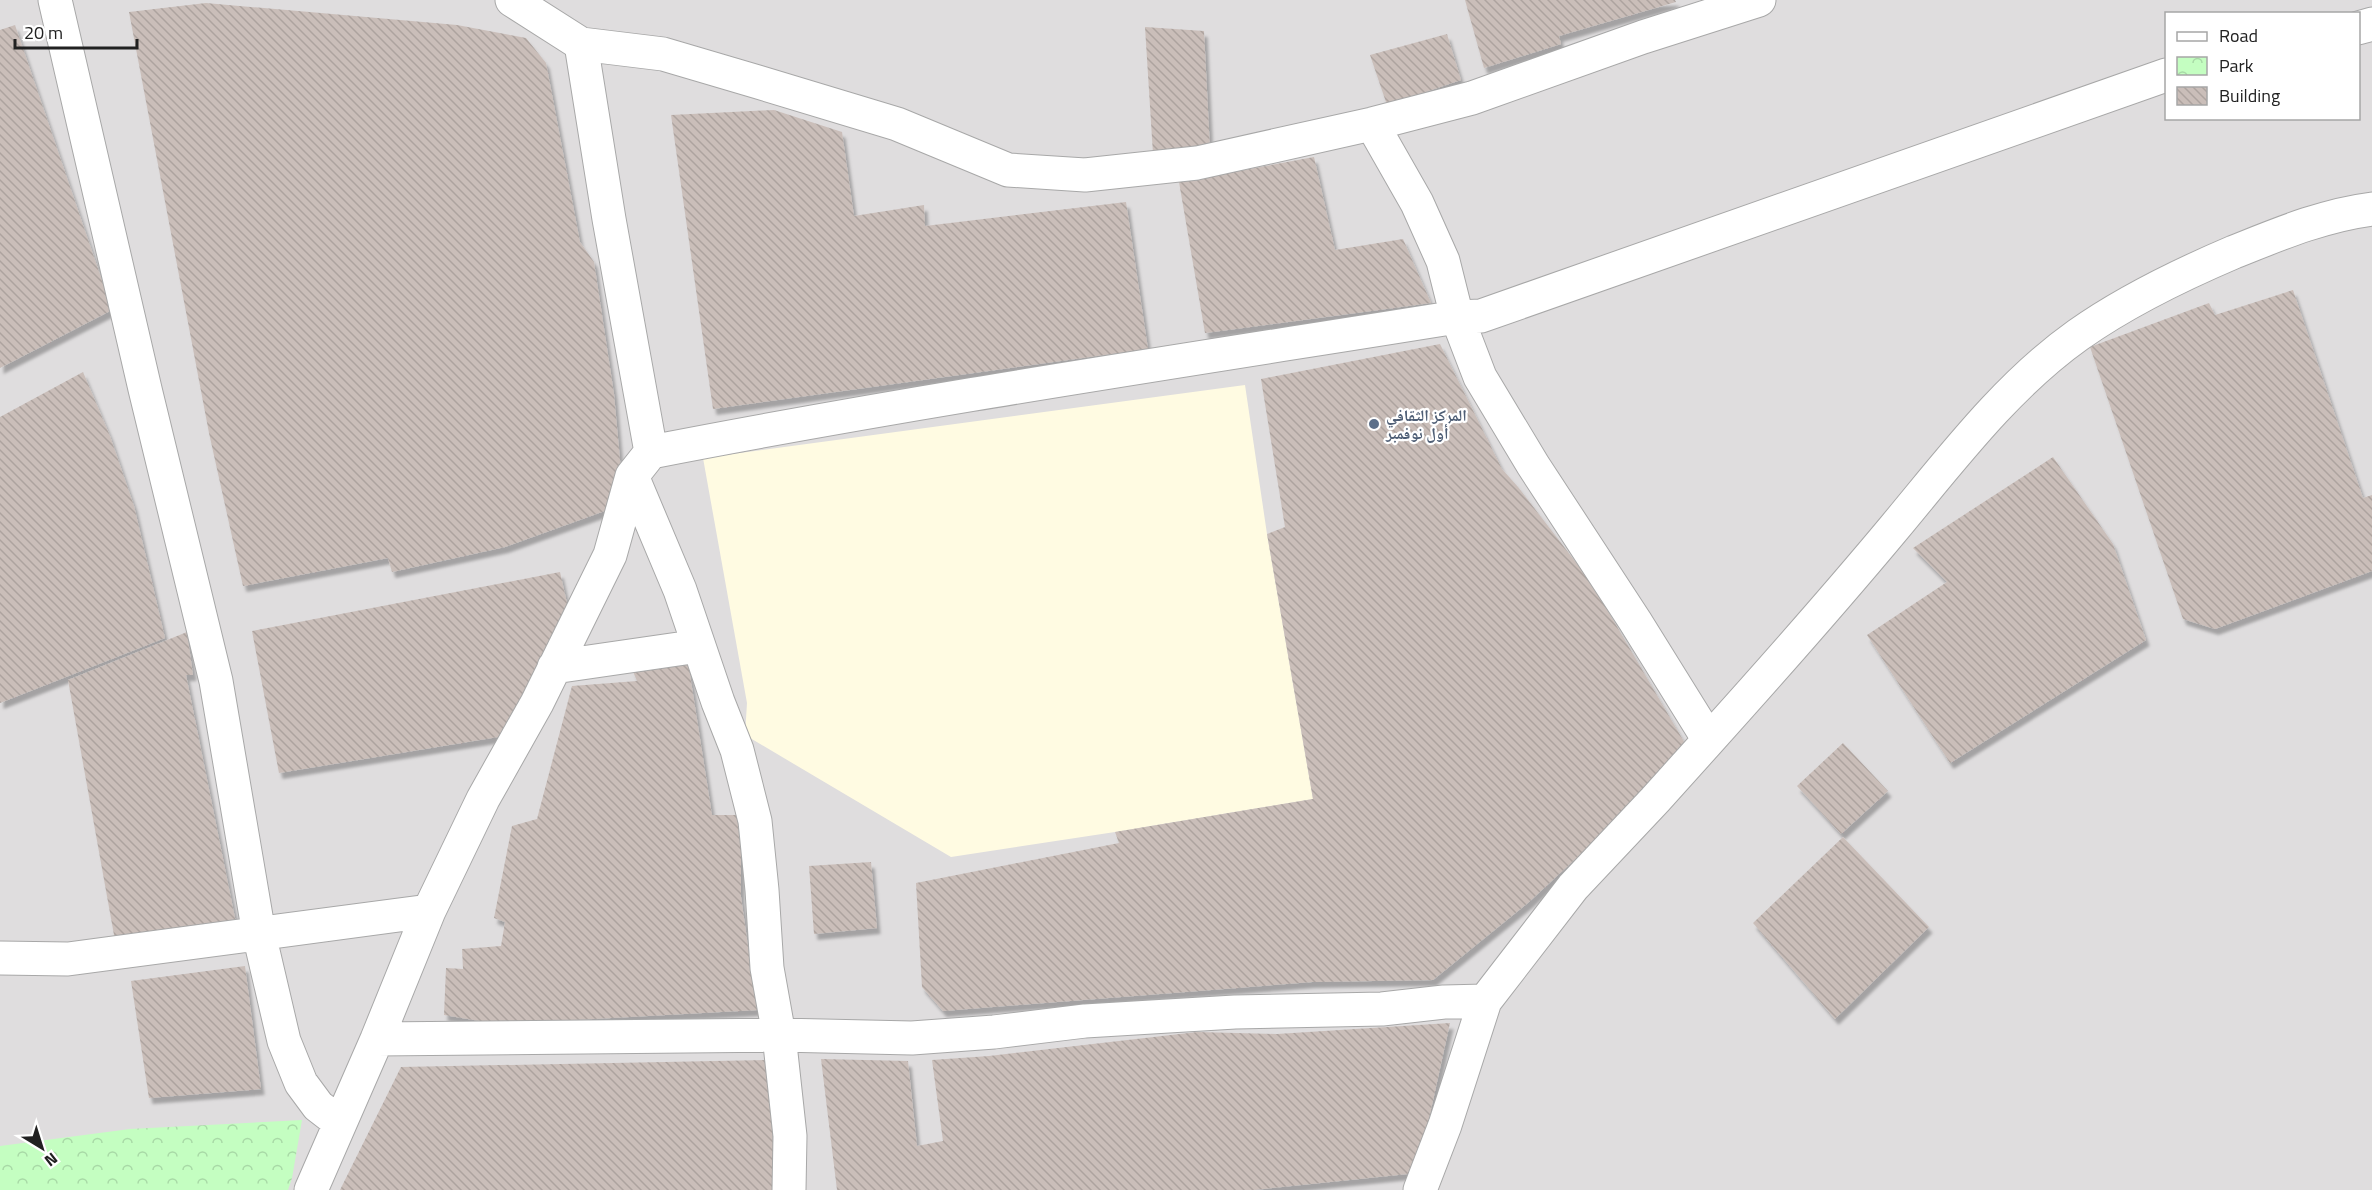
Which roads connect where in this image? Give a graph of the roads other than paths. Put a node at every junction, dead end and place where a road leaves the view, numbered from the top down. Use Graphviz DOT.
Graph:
graph roads {
  1 [pos="55,0"];
  2 [pos="512,0"];
  3 [pos="1759,0"];
  4 [pos="581,44"];
  5 [pos="2165,75"];
  6 [pos="1372,124"];
  7 [pos="2372,209"];
  8 [pos="1457,317"];
  9 [pos="642,464"];
  10 [pos="699,646"];
  11 [pos="554,667"];
  12 [pos="1709,740"];
  13 [pos="429,911"];
  14 [pos="260,934"];
  15 [pos="0,958"];
  16 [pos="1485,1001"];
  17 [pos="779,1035"];
  18 [pos="377,1039"];
  19 [pos="340,1124"];
  20 [pos="310,1190"];
  21 [pos="789,1190"];
  22 [pos="1420,1190"];
  1 -- 14 [label="street"];
  2 -- 4 [label="street"];
  3 -- 6 [label="street"];
  4 -- 6 [label="street"];
  4 -- 9 [label="street"];
  5 -- 8 [label="street"];
  6 -- 8 [label="street"];
  7 -- 12 [label="street"];
  8 -- 9 [label="street"];
  8 -- 12 [label="street"];
  9 -- 10 [label="street"];
  9 -- 11 [label="street"];
  10 -- 11 [label="street"];
  10 -- 17 [label="street"];
  11 -- 13 [label="street"];
  12 -- 16 [label="street"];
  13 -- 14 [label="street"];
  13 -- 18 [label="street"];
  14 -- 15 [label="street"];
  14 -- 19 [label="street"];
  16 -- 17 [label="street"];
  16 -- 22 [label="street"];
  17 -- 18 [label="street"];
  17 -- 21 [label="street"];
  18 -- 19 [label="street"];
  19 -- 20 [label="street"];
}
